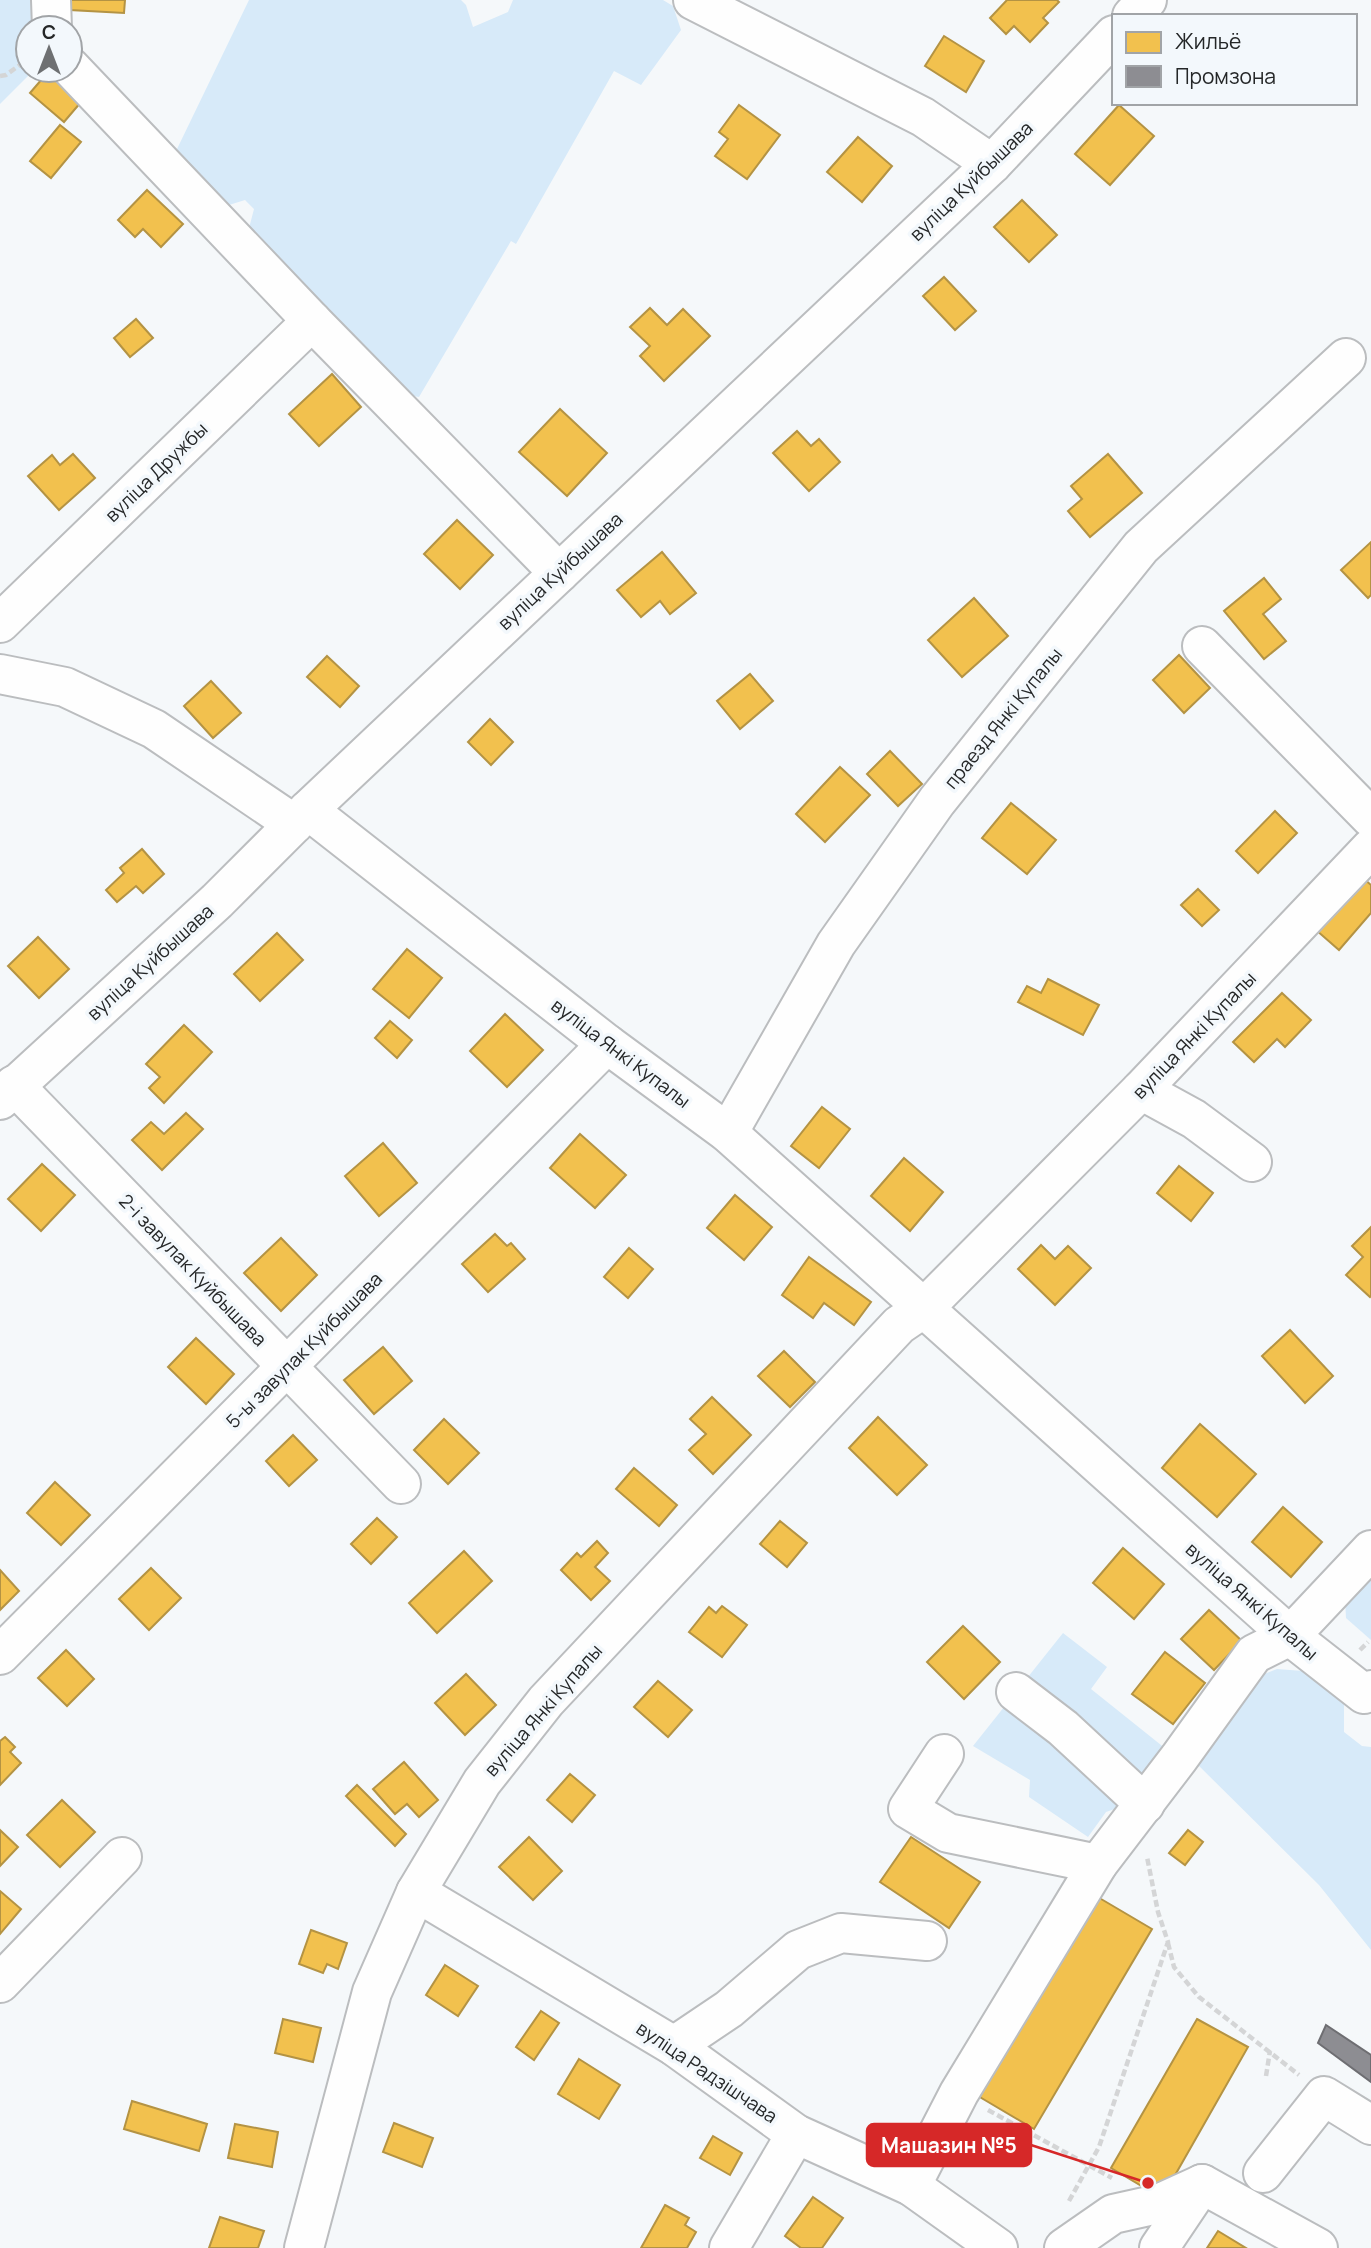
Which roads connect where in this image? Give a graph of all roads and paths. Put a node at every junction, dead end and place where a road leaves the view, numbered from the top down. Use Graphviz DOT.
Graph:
graph roads {
  1 [pos="693,0"];
  2 [pos="1147,0"];
  3 [pos="1134,14"];
  4 [pos="1112,37"];
  5 [pos="84,82"];
  6 [pos="992,164"];
  7 [pos="312,320"];
  8 [pos="1346,358"];
  9 [pos="559,573"];
  10 [pos="0,623"];
  11 [pos="1202,646"];
  12 [pos="0,674"];
  13 [pos="301,817"];
  14 [pos="1371,818"];
  15 [pos="1371,848"];
  16 [pos="607,1044"];
  17 [pos="1141,1090"];
  18 [pos="7,1093"];
  19 [pos="728,1133"];
  20 [pos="1252,1162"];
  21 [pos="924,1308"];
  22 [pos="288,1368"];
  23 [pos="401,1484"];
  24 [pos="1371,1550"];
  25 [pos="1290,1636"];
  26 [pos="0,1656"];
  27 [pos="1016,1692"];
  28 [pos="1367,1692"];
  29 [pos="944,1754"];
  30 [pos="1142,1808"];
  31 [pos="122,1857"];
  32 [pos="1098,1864"];
  33 [pos="416,1892"];
  34 [pos="927,1941"];
  35 [pos="1168,1942"];
  36 [pos="0,1983"];
  37 [pos="674,2046"];
  38 [pos="1270,2050"];
  39 [pos="1266,2076"];
  40 [pos="959,2093"];
  41 [pos="1324,2096"];
  42 [pos="1371,2125"];
  43 [pos="796,2134"];
  44 [pos="1089,2165"];
  45 [pos="1263,2173"];
  46 [pos="1202,2184"];
  47 [pos="911,2186"];
  48 [pos="1158,2204"];
  49 [pos="1063,2230"];
  50 [pos="304,2248"];
  51 [pos="730,2248"];
  52 [pos="998,2248"];
  53 [pos="1159,2248"];
  54 [pos="1318,2248"];
  1 -- 6 [label="street"];
  2 -- 3 [label="street"];
  4 -- 6 [label="street, вуліца Куйбышава"];
  5 -- 7 [label="street"];
  6 -- 9 [label="street, вуліца Куйбышава"];
  7 -- 9 [label="street"];
  7 -- 10 [label="street, вуліца Дружбы"];
  8 -- 19 [label="street, праезд Янкі Купалы"];
  9 -- 13 [label="street, вуліца Куйбышава"];
  11 -- 14 [label="street"];
  12 -- 13 [label="street, вуліца Янкі Купалы"];
  13 -- 16 [label="street, вуліца Янкі Купалы"];
  13 -- 18 [label="street, вуліца Куйбышава"];
  15 -- 17 [label="street, вуліца Янкі Купалы"];
  16 -- 19 [label="street, вуліца Янкі Купалы"];
  16 -- 22 [label="street, 5-ы завулак Куйбышава"];
  17 -- 20 [label="street"];
  17 -- 21 [label="street, вуліца Янкі Купалы"];
  18 -- 22 [label="street, 2-і завулак Куйбышава"];
  19 -- 21 [label="street, вуліца Янкі Купалы"];
  21 -- 25 [label="street, вуліца Янкі Купалы"];
  21 -- 33 [label="street, вуліца Янкі Купалы"];
  22 -- 23 [label="street, 2-і завулак Куйбышава"];
  22 -- 26 [label="street, 5-ы завулак Куйбышава"];
  24 -- 25 [label="street"];
  25 -- 28 [label="street, вуліца Янкі Купалы"];
  25 -- 30 [label="street"];
  27 -- 30 [label="street"];
  29 -- 32 [label="street"];
  30 -- 32 [label="street"];
  30 -- 35 [label="path"];
  31 -- 36 [label="street"];
  32 -- 40 [label="street"];
  33 -- 37 [label="street, вуліца Радзішчава"];
  33 -- 50 [label="street, вуліца Янкі Купалы"];
  34 -- 37 [label="street"];
  35 -- 38 [label="path"];
  35 -- 44 [label="path"];
  37 -- 43 [label="street, вуліца Радзішчава"];
  38 -- 39 [label="path"];
  38 -- 41 [label="path"];
  40 -- 44 [label="path"];
  40 -- 47 [label="street"];
  41 -- 42 [label="street"];
  41 -- 45 [label="street"];
  43 -- 47 [label="street, вуліца Радзішчава"];
  43 -- 51 [label="street"];
  44 -- 48 [label="path"];
  44 -- 49 [label="path"];
  46 -- 48 [label="street"];
  46 -- 53 [label="street"];
  46 -- 54 [label="street"];
  47 -- 52 [label="street, вуліца Радзішчава"];
  48 -- 49 [label="street"];
}
